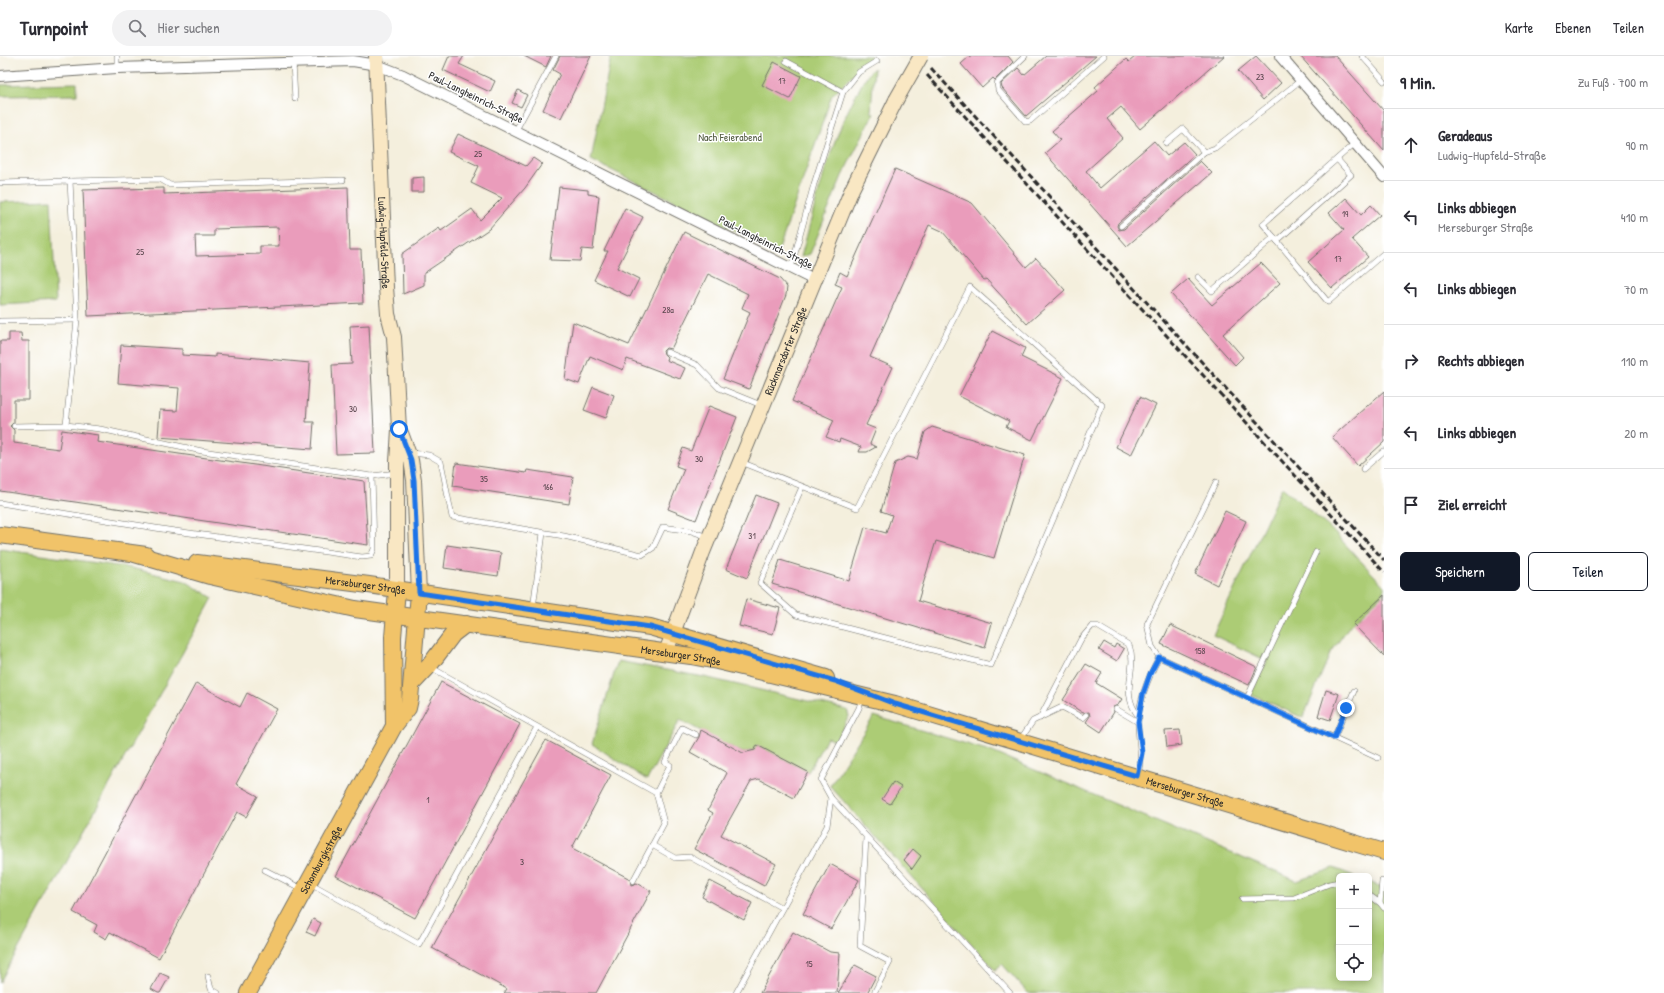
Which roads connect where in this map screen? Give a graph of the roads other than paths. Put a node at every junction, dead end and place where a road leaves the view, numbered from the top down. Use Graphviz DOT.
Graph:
graph roads {
  1 [pos="117,56"];
  2 [pos="556,56"];
  3 [pos="921,56"];
  4 [pos="1025,56"];
  5 [pos="1104,56"];
  6 [pos="1280,56"];
  7 [pos="1362,56"];
  8 [pos="257,60"];
  9 [pos="877,60"];
  10 [pos="377,61"];
  11 [pos="786,61"];
  12 [pos="293,63"];
  13 [pos="117,68"];
  14 [pos="0,76"];
  15 [pos="1301,80"];
  16 [pos="1384,81"];
  17 [pos="843,92"];
  18 [pos="295,99"];
  19 [pos="516,130"];
  20 [pos="1166,143"];
  21 [pos="1355,143"];
  22 [pos="1204,152"];
  23 [pos="1337,159"];
  24 [pos="1384,177"];
  25 [pos="343,180"];
  26 [pos="70,182"];
  27 [pos="0,183"];
  28 [pos="1121,226"];
  29 [pos="1275,239"];
  30 [pos="1384,253"];
  31 [pos="791,268"];
  32 [pos="1198,277"];
  33 [pos="814,280"];
  34 [pos="77,320"];
  35 [pos="0,321"];
  36 [pos="667,352"];
  37 [pos="762,405"];
  38 [pos="66,425"];
  39 [pos="14,426"];
  40 [pos="399,429"];
  41 [pos="1384,451"];
  42 [pos="408,452"];
  43 [pos="740,462"];
  44 [pos="1363,469"];
  45 [pos="397,473"];
  46 [pos="372,476"];
  47 [pos="1216,482"];
  48 [pos="802,487"];
  49 [pos="0,503"];
  50 [pos="543,533"];
  51 [pos="0,535"];
  52 [pos="709,538"];
  53 [pos="1316,552"];
  54 [pos="135,554"];
  55 [pos="397,590"];
  56 [pos="419,593"];
  57 [pos="532,609"];
  58 [pos="394,615"];
  59 [pos="417,617"];
  60 [pos="466,624"];
  61 [pos="672,633"];
  62 [pos="666,652"];
  63 [pos="1159,657"];
  64 [pos="429,666"];
  65 [pos="412,684"];
  66 [pos="1354,691"];
  67 [pos="863,697"];
  68 [pos="1247,698"];
  69 [pos="895,704"];
  70 [pos="1116,709"];
  71 [pos="1086,714"];
  72 [pos="1040,718"];
  73 [pos="1139,720"];
  74 [pos="394,726"];
  75 [pos="537,726"];
  76 [pos="696,735"];
  77 [pos="1334,738"];
  78 [pos="1019,740"];
  79 [pos="1378,758"];
  80 [pos="1137,776"];
  81 [pos="656,793"];
  82 [pos="831,798"];
  83 [pos="866,838"];
  84 [pos="652,845"];
  85 [pos="1384,852"];
  86 [pos="265,870"];
  87 [pos="633,881"];
  88 [pos="1382,881"];
  89 [pos="1336,883"];
  90 [pos="307,886"];
  91 [pos="1372,897"];
  92 [pos="1242,899"];
  93 [pos="1380,903"];
  94 [pos="782,908"];
  95 [pos="1384,908"];
  96 [pos="208,976"];
  97 [pos="218,993"];
  98 [pos="248,993"];
  99 [pos="736,993"];
  100 [pos="874,993"];
  101 [pos="1010,993"];
  1 -- 13 [label="lane"];
  2 -- 19 [label="lane"];
  3 -- 33 [label="main road, Rückmarsdorfer Straße, bridge"];
  4 -- 5 [label="lane"];
  6 -- 15 [label="street"];
  7 -- 16 [label="lane"];
  8 -- 12 [label="street, Paul-Langheinrich-Straße"];
  8 -- 13 [label="street, Paul-Langheinrich-Straße"];
  9 -- 17 [label="lane"];
  10 -- 12 [label="street, Paul-Langheinrich-Straße"];
  10 -- 19 [label="street, Paul-Langheinrich-Straße"];
  10 -- 40 [label="main road, Ludwig-Hupfeld-Straße"];
  11 -- 17 [label="lane"];
  12 -- 18 [label="lane"];
  13 -- 14 [label="street, Paul-Langheinrich-Straße"];
  15 -- 21 [label="street"];
  15 -- 22 [label="lane"];
  17 -- 31 [label="lane"];
  19 -- 31 [label="street, Paul-Langheinrich-Straße"];
  20 -- 22 [label="lane"];
  21 -- 23 [label="lane"];
  21 -- 24 [label="street"];
  22 -- 28 [label="lane"];
  23 -- 29 [label="lane"];
  23 -- 29 [label="lane"];
  25 -- 26 [label="lane"];
  26 -- 27 [label="lane"];
  26 -- 34 [label="lane"];
  29 -- 30 [label="lane"];
  29 -- 32 [label="lane"];
  31 -- 33 [label="street, Paul-Langheinrich-Straße"];
  33 -- 37 [label="main road, Rückmarsdorfer Straße"];
  34 -- 35 [label="lane"];
  34 -- 38 [label="lane"];
  36 -- 37 [label="lane"];
  37 -- 43 [label="main road, Rückmarsdorfer Straße"];
  38 -- 39 [label="lane"];
  38 -- 46 [label="lane"];
  40 -- 42 [label="main road, Ludwig-Hupfeld-Straße"];
  40 -- 45 [label="main road, Ludwig-Hupfeld-Straße"];
  41 -- 44 [label="lane"];
  42 -- 50 [label="lane"];
  42 -- 56 [label="main road, Ludwig-Hupfeld-Straße"];
  43 -- 48 [label="lane"];
  43 -- 52 [label="main road, Rückmarsdorfer Straße"];
  45 -- 46 [label="lane"];
  45 -- 55 [label="main road, Ludwig-Hupfeld-Straße"];
  46 -- 49 [label="lane"];
  47 -- 63 [label="lane"];
  48 -- 48 [label="lane"];
  50 -- 52 [label="lane"];
  50 -- 57 [label="lane"];
  51 -- 54 [label="main road, Merseburger Straße"];
  52 -- 61 [label="main road, Rückmarsdorfer Straße"];
  53 -- 68 [label="lane"];
  54 -- 55 [label="main road, Merseburger Straße"];
  54 -- 58 [label="main road, Merseburger Straße"];
  55 -- 56 [label="main road, Merseburger Straße"];
  55 -- 58 [label="main road, Schomburgkstraße"];
  56 -- 57 [label="main road, Merseburger Straße"];
  56 -- 59 [label="main road, Schomburgkstraße"];
  57 -- 61 [label="main road, Merseburger Straße"];
  58 -- 59 [label="main road, Merseburger Straße"];
  58 -- 74 [label="main road, Schomburgkstraße"];
  59 -- 60 [label="main road, Merseburger Straße"];
  59 -- 65 [label="main road, Schomburgkstraße"];
  60 -- 62 [label="main road, Merseburger Straße"];
  60 -- 64 [label="main road"];
  61 -- 62 [label="main road, Rückmarsdorfer Straße"];
  61 -- 69 [label="main road, Merseburger Straße"];
  62 -- 67 [label="main road, Merseburger Straße"];
  63 -- 68 [label="lane"];
  63 -- 73 [label="lane"];
  64 -- 65 [label="main road"];
  64 -- 75 [label="lane"];
  65 -- 74 [label="main road, Schomburgkstraße"];
  66 -- 77 [label="lane"];
  67 -- 69 [label="main road, Merseburger Straße"];
  67 -- 82 [label="lane"];
  68 -- 77 [label="lane"];
  69 -- 78 [label="main road, Merseburger Straße"];
  70 -- 73 [label="lane"];
  71 -- 72 [label="lane"];
  72 -- 73 [label="lane"];
  72 -- 78 [label="lane"];
  73 -- 80 [label="lane"];
  74 -- 90 [label="main road, Schomburgkstraße"];
  75 -- 81 [label="lane"];
  75 -- 90 [label="lane"];
  76 -- 81 [label="lane"];
  77 -- 79 [label="lane"];
  78 -- 80 [label="main road, Merseburger Straße"];
  80 -- 85 [label="main road, Merseburger Straße"];
  81 -- 84 [label="lane"];
  82 -- 83 [label="lane"];
  82 -- 94 [label="lane"];
  83 -- 100 [label="lane"];
  83 -- 101 [label="lane"];
  84 -- 87 [label="lane"];
  84 -- 94 [label="lane"];
  86 -- 90 [label="lane"];
  88 -- 93 [label="lane"];
  89 -- 92 [label="lane"];
  90 -- 98 [label="main road, Schomburgkstraße"];
  91 -- 93 [label="lane"];
  93 -- 95 [label="lane"];
  94 -- 99 [label="lane"];
  96 -- 97 [label="lane"];
}
